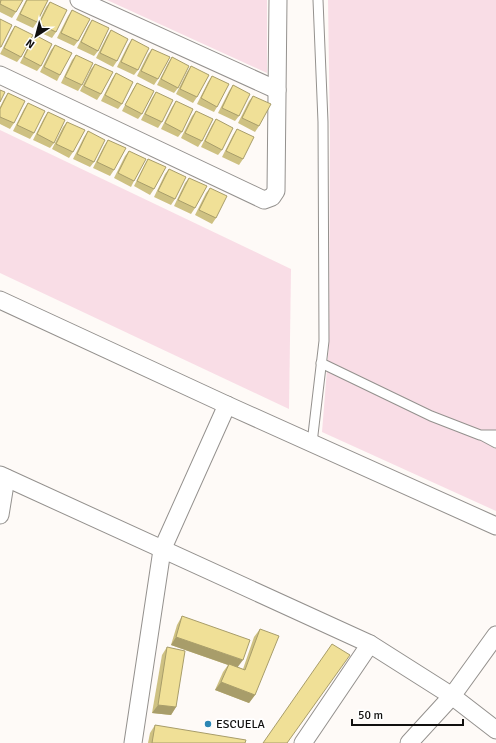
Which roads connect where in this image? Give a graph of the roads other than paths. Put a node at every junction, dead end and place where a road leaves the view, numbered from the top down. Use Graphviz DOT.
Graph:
graph roads {
  1 [pos="80,0"];
  2 [pos="278,0"];
  3 [pos="318,0"];
  4 [pos="0,75"];
  5 [pos="277,90"];
  6 [pos="0,300"];
  7 [pos="321,363"];
  8 [pos="227,405"];
  9 [pos="480,435"];
  10 [pos="496,435"];
  11 [pos="312,443"];
  12 [pos="496,443"];
  13 [pos="3,477"];
  14 [pos="0,515"];
  15 [pos="496,526"];
  16 [pos="162,550"];
  17 [pos="496,635"];
  18 [pos="370,644"];
  19 [pos="452,696"];
  20 [pos="496,730"];
  21 [pos="133,743"];
  22 [pos="303,743"];
  23 [pos="408,743"];
  1 -- 5 [label="street"];
  2 -- 5 [label="street"];
  3 -- 7 [label="lane"];
  4 -- 5 [label="street"];
  6 -- 8 [label="street"];
  7 -- 9 [label="lane"];
  7 -- 11 [label="lane"];
  8 -- 11 [label="street"];
  8 -- 16 [label="street"];
  9 -- 10 [label="lane"];
  9 -- 12 [label="lane"];
  11 -- 15 [label="street"];
  13 -- 14 [label="street"];
  13 -- 16 [label="street"];
  16 -- 18 [label="street"];
  16 -- 21 [label="street"];
  17 -- 19 [label="street"];
  18 -- 19 [label="street"];
  18 -- 22 [label="street"];
  19 -- 20 [label="street"];
  19 -- 23 [label="street"];
}
